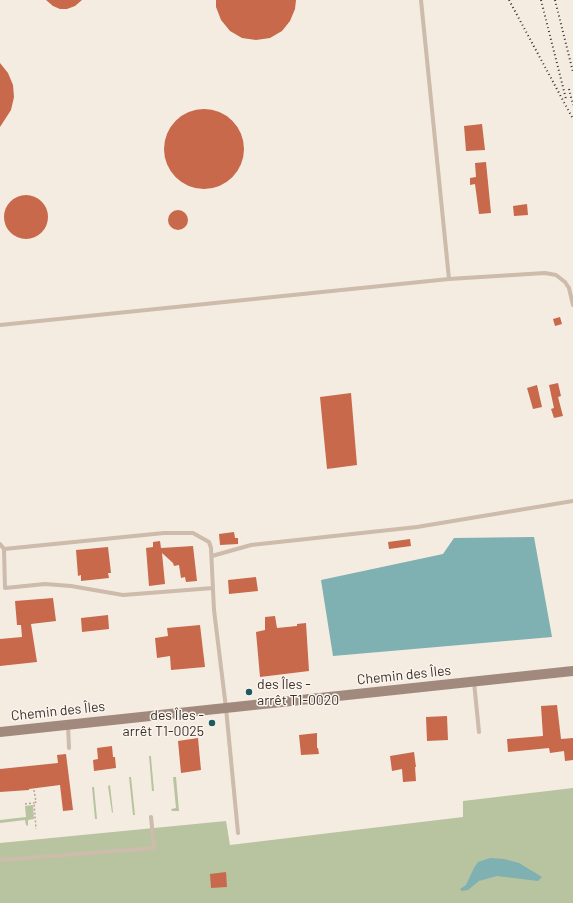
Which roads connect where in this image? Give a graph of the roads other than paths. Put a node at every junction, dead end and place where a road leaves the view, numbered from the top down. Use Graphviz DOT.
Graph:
graph roads {
  1 [pos="421,0"];
  2 [pos="449,279"];
  3 [pos="573,305"];
  4 [pos="0,324"];
  5 [pos="573,501"];
  6 [pos="0,544"];
  7 [pos="4,549"];
  8 [pos="212,556"];
  9 [pos="213,588"];
  10 [pos="573,671"];
  11 [pos="474,682"];
  12 [pos="226,708"];
  13 [pos="68,724"];
  14 [pos="0,732"];
  15 [pos="478,732"];
  16 [pos="69,748"];
  17 [pos="151,817"];
  18 [pos="238,833"];
  19 [pos="0,860"];
  1 -- 2 [label="lane"];
  2 -- 3 [label="lane"];
  2 -- 4 [label="lane"];
  5 -- 8 [label="lane"];
  6 -- 7 [label="lane"];
  7 -- 8 [label="lane"];
  7 -- 9 [label="lane"];
  8 -- 9 [label="lane"];
  9 -- 12 [label="lane"];
  10 -- 11 [label="main road, Chemin des Îles"];
  11 -- 12 [label="main road, Chemin des Îles"];
  11 -- 15 [label="lane"];
  12 -- 13 [label="main road, Chemin des Îles"];
  12 -- 18 [label="lane"];
  13 -- 14 [label="main road, Chemin des Îles"];
  13 -- 16 [label="lane"];
  17 -- 19 [label="lane"];
}
